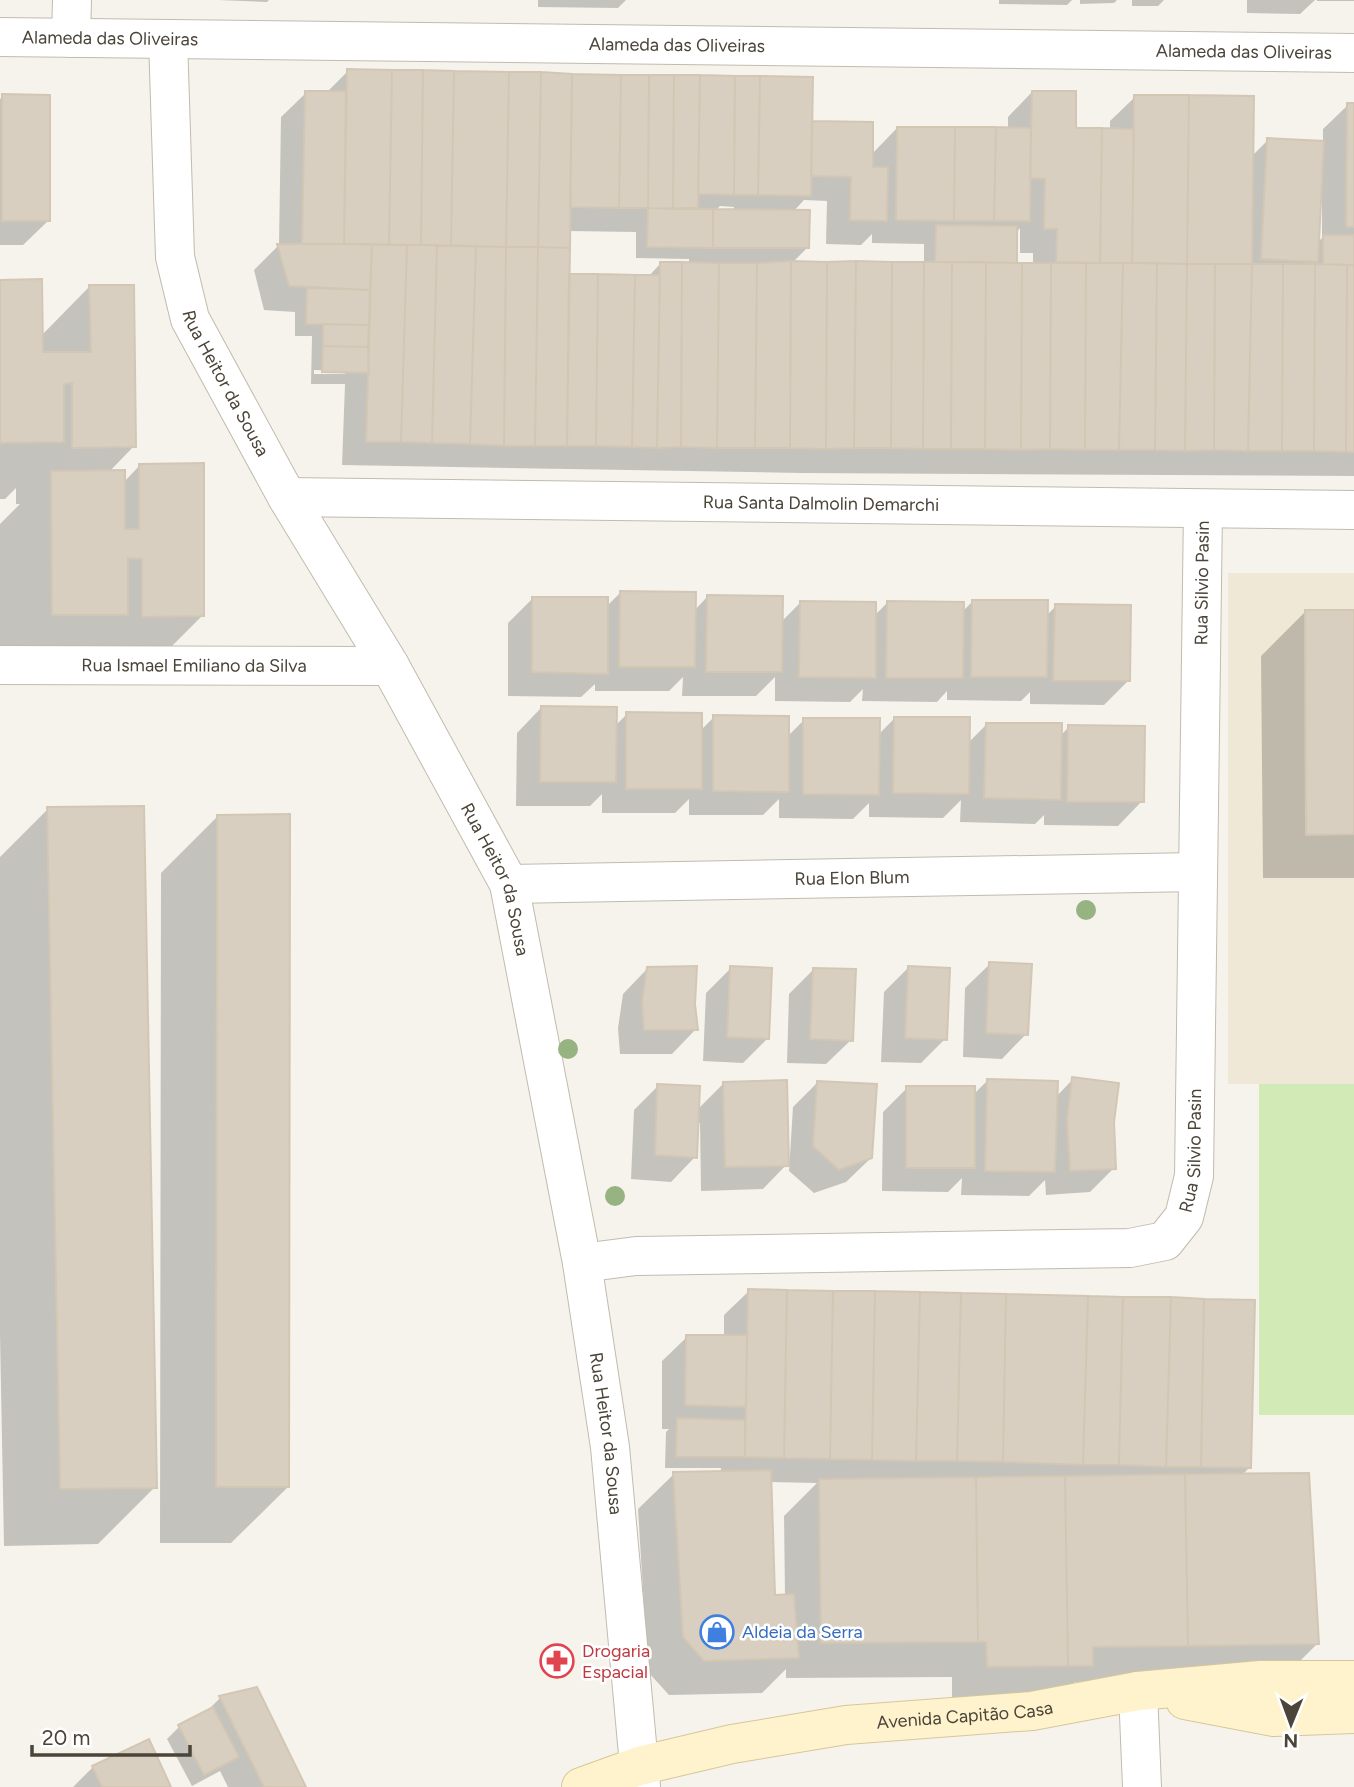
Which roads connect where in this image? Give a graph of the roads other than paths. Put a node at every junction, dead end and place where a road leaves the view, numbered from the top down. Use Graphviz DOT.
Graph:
graph roads {
  1 [pos="72,0"];
  2 [pos="0,37"];
  3 [pos="71,38"];
  4 [pos="168,39"];
  5 [pos="1354,53"];
  6 [pos="287,497"];
  7 [pos="1203,509"];
  8 [pos="1354,510"];
  9 [pos="0,665"];
  10 [pos="390,666"];
  11 [pos="1197,872"];
  12 [pos="509,884"];
  13 [pos="582,1263"];
  14 [pos="1354,1680"];
  15 [pos="1138,1691"];
  16 [pos="1354,1714"];
  17 [pos="640,1777"];
  18 [pos="581,1787"];
  19 [pos="1142,1787"];
  1 -- 3 [label="street"];
  2 -- 3 [label="street, Alameda das Oliveiras"];
  3 -- 4 [label="street, Alameda das Oliveiras"];
  4 -- 5 [label="street, Alameda das Oliveiras"];
  4 -- 6 [label="street, Rua Heitor da Sousa"];
  6 -- 7 [label="street, Rua Santa Dalmolin Demarchi"];
  6 -- 10 [label="street, Rua Heitor da Sousa"];
  7 -- 8 [label="street, Rua Santa Dalmolin Demarchi"];
  7 -- 11 [label="street, Rua Silvio Pasin"];
  9 -- 10 [label="street, Rua Ismael Emiliano da Silva"];
  10 -- 12 [label="street, Rua Heitor da Sousa"];
  11 -- 12 [label="street, Rua Elon Blum"];
  11 -- 13 [label="street, Rua Silvio Pasin"];
  12 -- 13 [label="street, Rua Heitor da Sousa"];
  13 -- 17 [label="street, Rua Heitor da Sousa"];
  14 -- 15 [label="main road, Avenida Capitão Casa"];
  15 -- 16 [label="main road"];
  15 -- 17 [label="main road, Avenida Capitão Casa"];
  15 -- 19 [label="street"];
  17 -- 18 [label="main road, Avenida Capitão Casa"];
}
